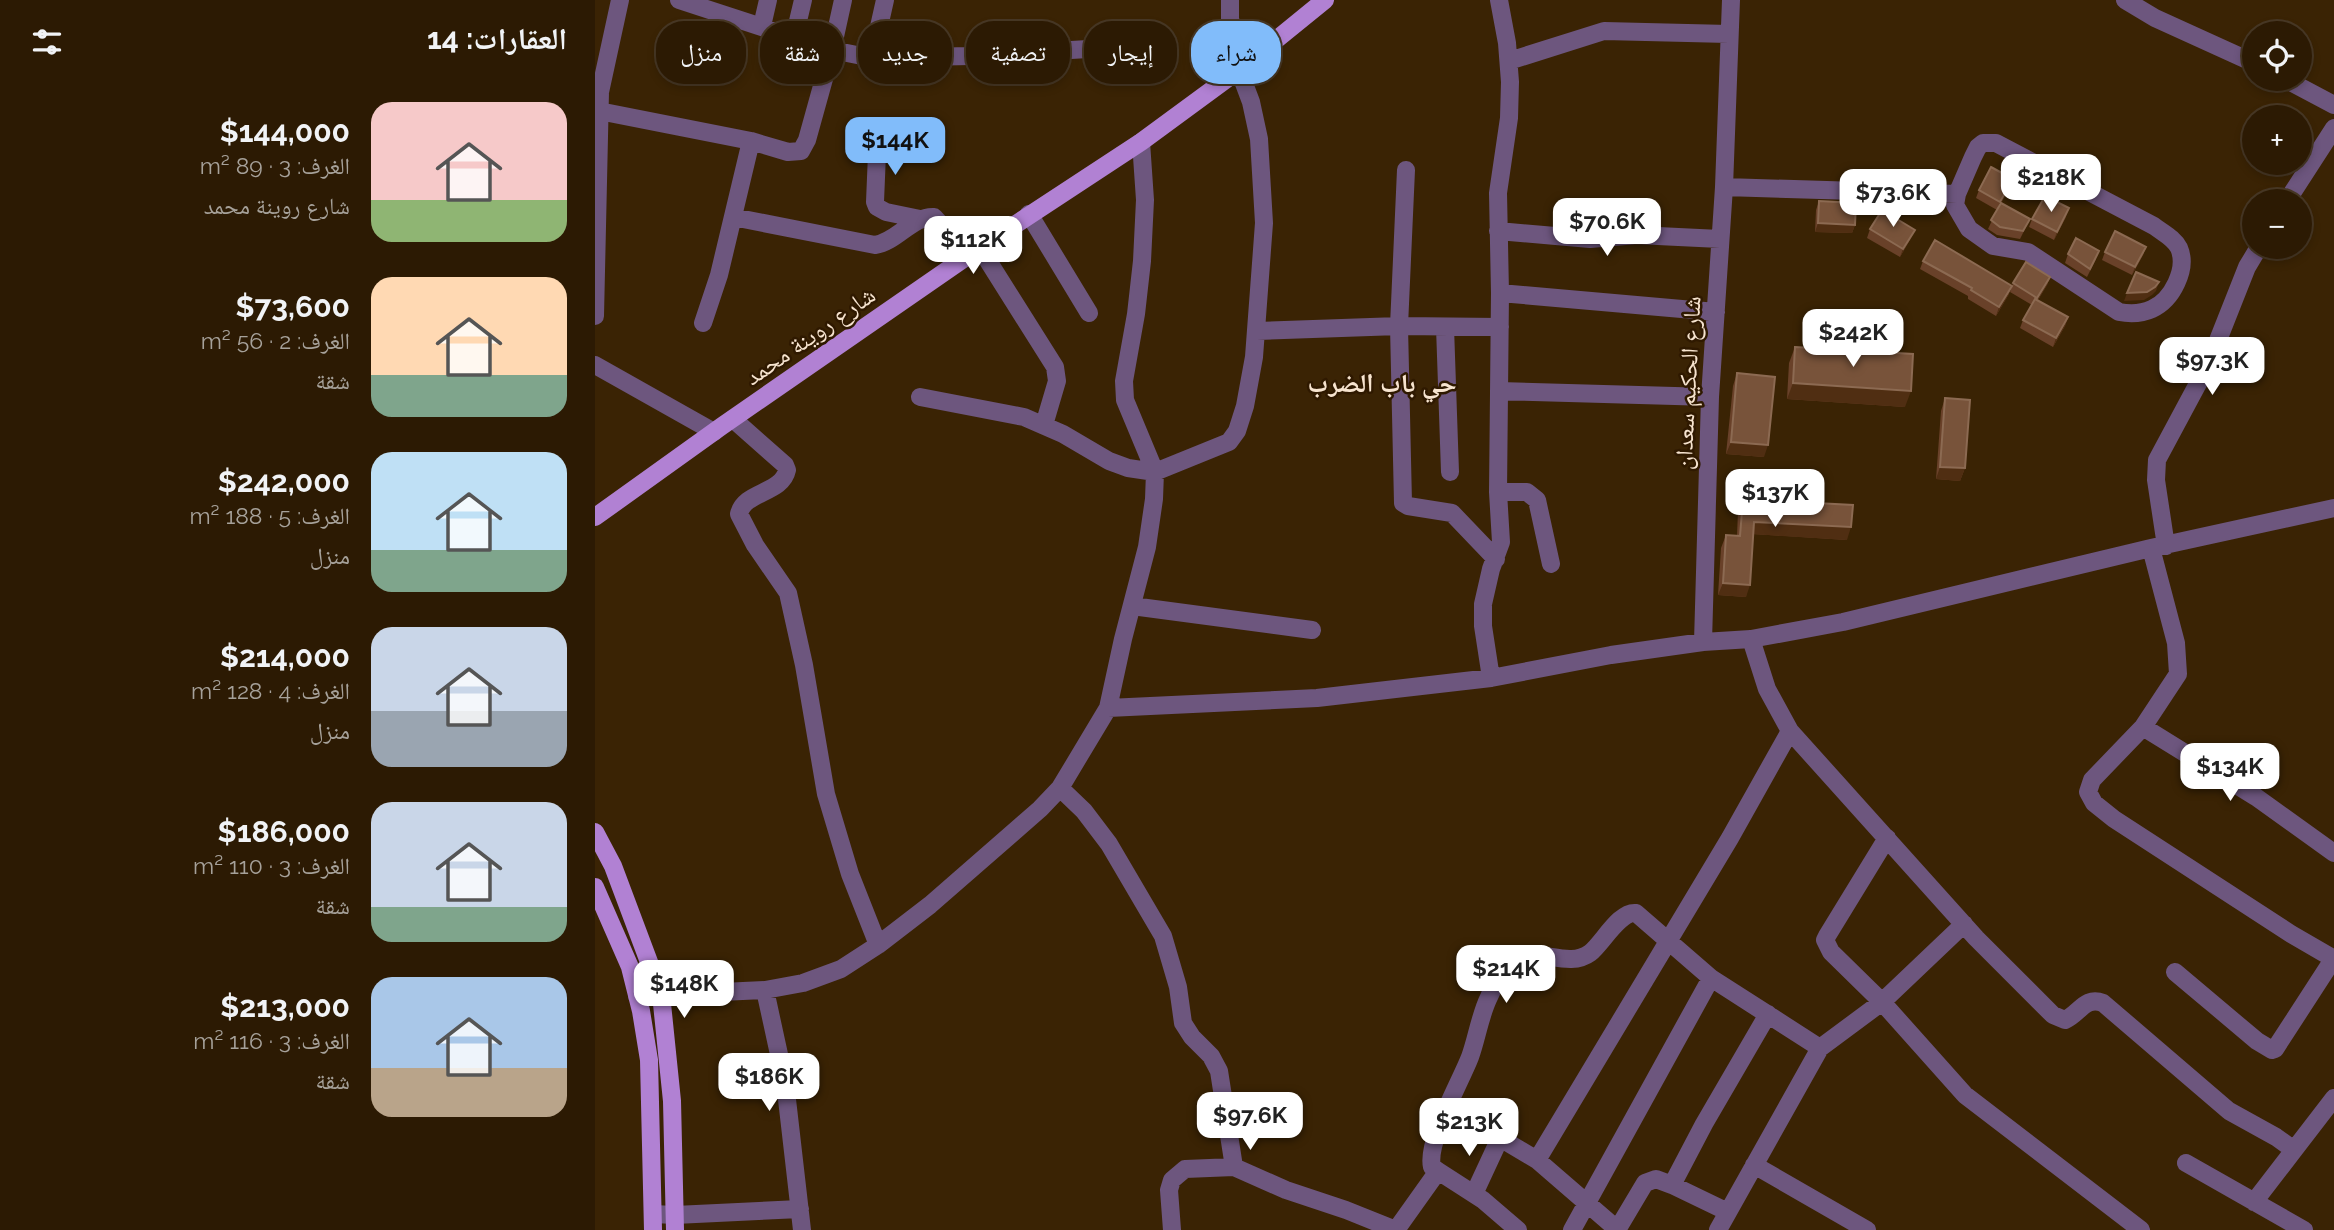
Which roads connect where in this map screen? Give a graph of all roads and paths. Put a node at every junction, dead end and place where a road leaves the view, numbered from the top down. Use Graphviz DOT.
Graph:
graph roads {
  1 [pos="620,0"];
  2 [pos="768,0"];
  3 [pos="803,0"];
  4 [pos="843,0"];
  5 [pos="884,0"];
  6 [pos="1230,0"];
  7 [pos="1325,0"];
  8 [pos="1499,0"];
  9 [pos="1731,0"];
  10 [pos="2125,0"];
  11 [pos="686,1"];
  12 [pos="763,21"];
  13 [pos="798,21"];
  14 [pos="838,21"];
  15 [pos="880,21"];
  16 [pos="1231,21"];
  17 [pos="760,25"];
  18 [pos="1729,34"];
  19 [pos="1281,36"];
  20 [pos="1084,49"];
  21 [pos="952,56"];
  22 [pos="2242,58"];
  23 [pos="1509,61"];
  24 [pos="823,84"];
  25 [pos="1220,84"];
  26 [pos="1244,84"];
  27 [pos="2308,91"];
  28 [pos="2334,105"];
  29 [pos="599,111"];
  30 [pos="2334,128"];
  31 [pos="878,129"];
  32 [pos="751,141"];
  33 [pos="1141,142"];
  34 [pos="1405,170"];
  35 [pos="1724,187"];
  36 [pos="2295,189"];
  37 [pos="1957,194"];
  38 [pos="1029,214"];
  39 [pos="733,217"];
  40 [pos="921,219"];
  41 [pos="1498,230"];
  42 [pos="1720,239"];
  43 [pos="974,252"];
  44 [pos="2252,259"];
  45 [pos="1500,293"];
  46 [pos="595,304"];
  47 [pos="1716,312"];
  48 [pos="1089,313"];
  49 [pos="703,323"];
  50 [pos="1399,326"];
  51 [pos="1445,327"];
  52 [pos="1500,327"];
  53 [pos="1257,331"];
  54 [pos="595,365"];
  55 [pos="1499,391"];
  56 [pos="920,397"];
  57 [pos="1710,397"];
  58 [pos="733,419"];
  59 [pos="1044,425"];
  60 [pos="714,432"];
  61 [pos="1155,472"];
  62 [pos="1450,472"];
  63 [pos="1498,492"];
  64 [pos="2334,508"];
  65 [pos="595,517"];
  66 [pos="2159,547"];
  67 [pos="1496,559"];
  68 [pos="1551,564"];
  69 [pos="1132,606"];
  70 [pos="1312,630"];
  71 [pos="1751,639"];
  72 [pos="1703,642"];
  73 [pos="1491,678"];
  74 [pos="1108,708"];
  75 [pos="2143,727"];
  76 [pos="1790,731"];
  77 [pos="1060,788"];
  78 [pos="595,832"];
  79 [pos="1887,838"];
  80 [pos="2334,853"];
  81 [pos="595,887"];
  82 [pos="1964,924"];
  83 [pos="1668,941"];
  84 [pos="878,945"];
  85 [pos="2334,959"];
  86 [pos="2175,972"];
  87 [pos="1711,978"];
  88 [pos="765,990"];
  89 [pos="661,994"];
  90 [pos="637,996"];
  91 [pos="1882,1002"];
  92 [pos="1768,1014"];
  93 [pos="1820,1048"];
  94 [pos="2334,1098"];
  95 [pos="1446,1111"];
  96 [pos="1500,1138"];
  97 [pos="2294,1150"];
  98 [pos="1537,1160"];
  99 [pos="2186,1163"];
  100 [pos="1754,1165"];
  101 [pos="1234,1167"];
  102 [pos="1438,1171"];
  103 [pos="1672,1185"];
  104 [pos="1473,1194"];
  105 [pos="2254,1202"];
  106 [pos="1587,1205"];
  107 [pos="800,1209"];
  108 [pos="1728,1212"];
  109 [pos="653,1222"];
  110 [pos="675,1223"];
  111 [pos="802,1230"];
  112 [pos="1173,1230"];
  113 [pos="1518,1230"];
  114 [pos="1572,1230"];
  115 [pos="1617,1230"];
  116 [pos="1718,1230"];
  117 [pos="1867,1230"];
  118 [pos="2141,1230"];
  119 [pos="2304,1230"];
  1 -- 29 [label="street"];
  2 -- 12 [label="street"];
  3 -- 13 [label="street"];
  4 -- 14 [label="street"];
  5 -- 15 [label="street"];
  6 -- 16 [label="street"];
  7 -- 19 [label="main road, شارع روينة محمد"];
  8 -- 23 [label="street"];
  9 -- 18 [label="street, شارع الحكيم سعدان"];
  10 -- 22 [label="street"];
  11 -- 17 [label="street"];
  18 -- 23 [label="street"];
  18 -- 35 [label="street, شارع الحكيم سعدان"];
  20 -- 21 [label="street"];
  23 -- 41 [label="street"];
  24 -- 32 [label="street"];
  25 -- 33 [label="main road, شارع روينة محمد"];
  26 -- 53 [label="street"];
  27 -- 28 [label="street"];
  29 -- 32 [label="street"];
  29 -- 46 [label="street"];
  30 -- 36 [label="street"];
  31 -- 40 [label="street"];
  32 -- 39 [label="street"];
  33 -- 38 [label="main road, شارع روينة محمد"];
  33 -- 61 [label="street"];
  34 -- 50 [label="street"];
  35 -- 37 [label="street"];
  35 -- 42 [label="street, شارع الحكيم سعدان"];
  37 -- 37 [label="street"];
  38 -- 43 [label="main road, شارع روينة محمد"];
  38 -- 48 [label="street"];
  39 -- 40 [label="street"];
  39 -- 49 [label="street"];
  40 -- 43 [label="street"];
  41 -- 42 [label="street"];
  41 -- 45 [label="street"];
  42 -- 47 [label="street, شارع الحكيم سعدان"];
  43 -- 58 [label="main road, شارع روينة محمد"];
  43 -- 59 [label="street"];
  44 -- 66 [label="street"];
  45 -- 47 [label="street"];
  45 -- 52 [label="street"];
  47 -- 57 [label="street, شارع الحكيم سعدان"];
  50 -- 51 [label="street"];
  50 -- 53 [label="street"];
  50 -- 67 [label="street"];
  51 -- 52 [label="street"];
  51 -- 62 [label="street"];
  52 -- 55 [label="street"];
  53 -- 61 [label="street"];
  54 -- 60 [label="street"];
  55 -- 57 [label="street"];
  55 -- 63 [label="street"];
  56 -- 59 [label="street"];
  57 -- 72 [label="street, شارع الحكيم سعدان"];
  58 -- 60 [label="main road, شارع روينة محمد"];
  58 -- 84 [label="street"];
  59 -- 61 [label="street"];
  60 -- 65 [label="main road, شارع روينة محمد"];
  61 -- 69 [label="street"];
  63 -- 67 [label="street"];
  63 -- 68 [label="street"];
  64 -- 66 [label="street"];
  66 -- 71 [label="street"];
  66 -- 75 [label="street"];
  67 -- 73 [label="street"];
  69 -- 70 [label="street"];
  69 -- 74 [label="street"];
  71 -- 72 [label="street"];
  71 -- 76 [label="street"];
  72 -- 73 [label="street"];
  73 -- 74 [label="street"];
  74 -- 77 [label="street"];
  75 -- 80 [label="street"];
  75 -- 85 [label="street"];
  76 -- 79 [label="street"];
  76 -- 83 [label="street"];
  77 -- 84 [label="street"];
  77 -- 101 [label="street"];
  78 -- 89 [label="main road"];
  79 -- 82 [label="street"];
  79 -- 91 [label="street"];
  81 -- 90 [label="main road"];
  82 -- 91 [label="street"];
  82 -- 97 [label="street"];
  83 -- 87 [label="street"];
  83 -- 95 [label="street"];
  83 -- 98 [label="street"];
  84 -- 88 [label="street"];
  85 -- 86 [label="street"];
  87 -- 92 [label="street"];
  87 -- 106 [label="street"];
  88 -- 89 [label="street"];
  88 -- 107 [label="street"];
  89 -- 90 [label="street"];
  89 -- 110 [label="main road"];
  90 -- 109 [label="main road"];
  91 -- 93 [label="street"];
  91 -- 118 [label="street"];
  92 -- 93 [label="street"];
  92 -- 103 [label="street"];
  93 -- 100 [label="street"];
  94 -- 97 [label="street"];
  95 -- 96 [label="street"];
  95 -- 102 [label="street"];
  96 -- 98 [label="street"];
  96 -- 104 [label="street"];
  97 -- 105 [label="street"];
  98 -- 106 [label="street"];
  99 -- 105 [label="street"];
  100 -- 108 [label="street"];
  100 -- 117 [label="street"];
  101 -- 102 [label="street"];
  101 -- 112 [label="street"];
  102 -- 104 [label="street"];
  103 -- 108 [label="street"];
  103 -- 115 [label="street"];
  104 -- 113 [label="street"];
  105 -- 119 [label="street"];
  106 -- 114 [label="street"];
  106 -- 115 [label="street"];
  107 -- 110 [label="street"];
  107 -- 111 [label="street"];
  108 -- 116 [label="street"];
  109 -- 110 [label="street"];
}
